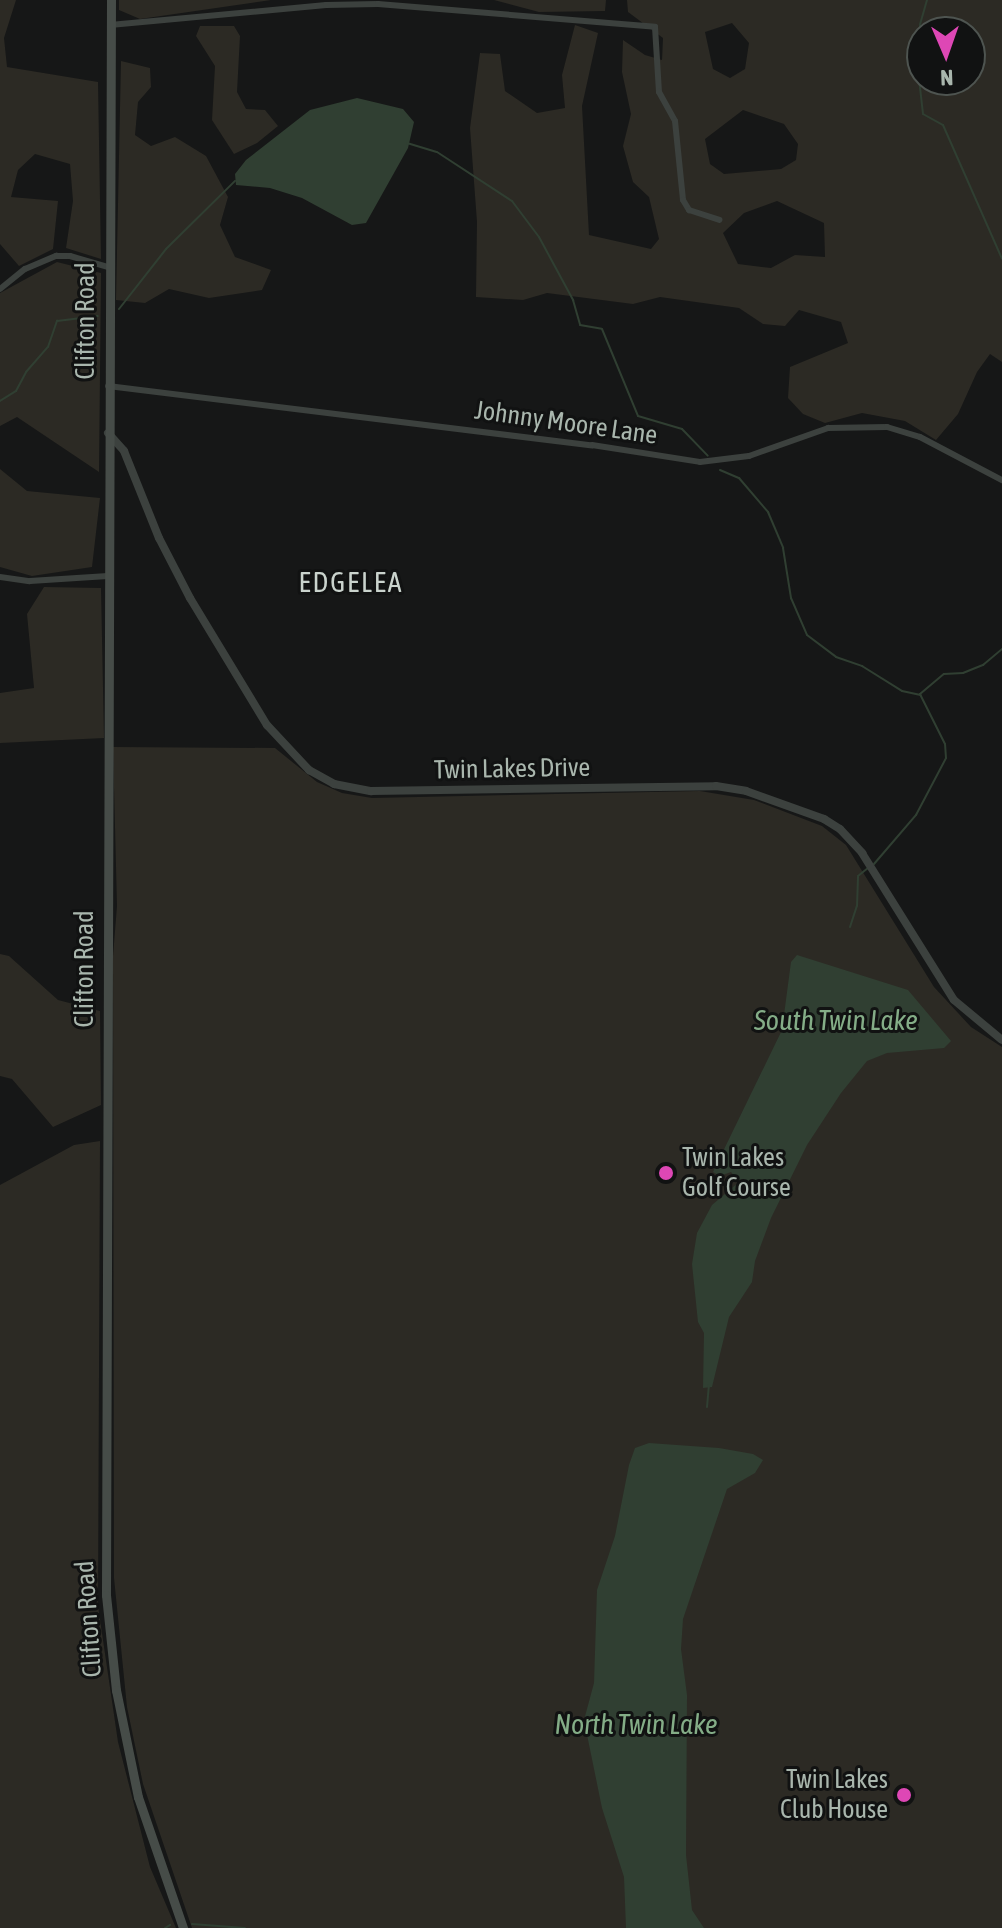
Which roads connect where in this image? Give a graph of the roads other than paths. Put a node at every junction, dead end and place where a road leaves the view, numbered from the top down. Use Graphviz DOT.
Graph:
graph roads {
  1 [pos="111,0"];
  2 [pos="110,25"];
  3 [pos="719,220"];
  4 [pos="108,267"];
  5 [pos="0,289"];
  6 [pos="108,386"];
  7 [pos="108,432"];
  8 [pos="1002,480"];
  9 [pos="108,576"];
  10 [pos="0,577"];
  11 [pos="1002,1040"];
  12 [pos="183,1928"];
  1 -- 2 [label="main road, Clifton Road"];
  2 -- 3 [label="street"];
  2 -- 4 [label="main road, Clifton Road"];
  4 -- 5 [label="street"];
  4 -- 6 [label="main road, Clifton Road"];
  6 -- 7 [label="main road, Clifton Road"];
  6 -- 8 [label="street, Johnny Moore Lane"];
  7 -- 9 [label="main road, Clifton Road"];
  7 -- 11 [label="street, Twin Lakes Drive"];
  9 -- 10 [label="street"];
  9 -- 12 [label="main road, Clifton Road"];
}
